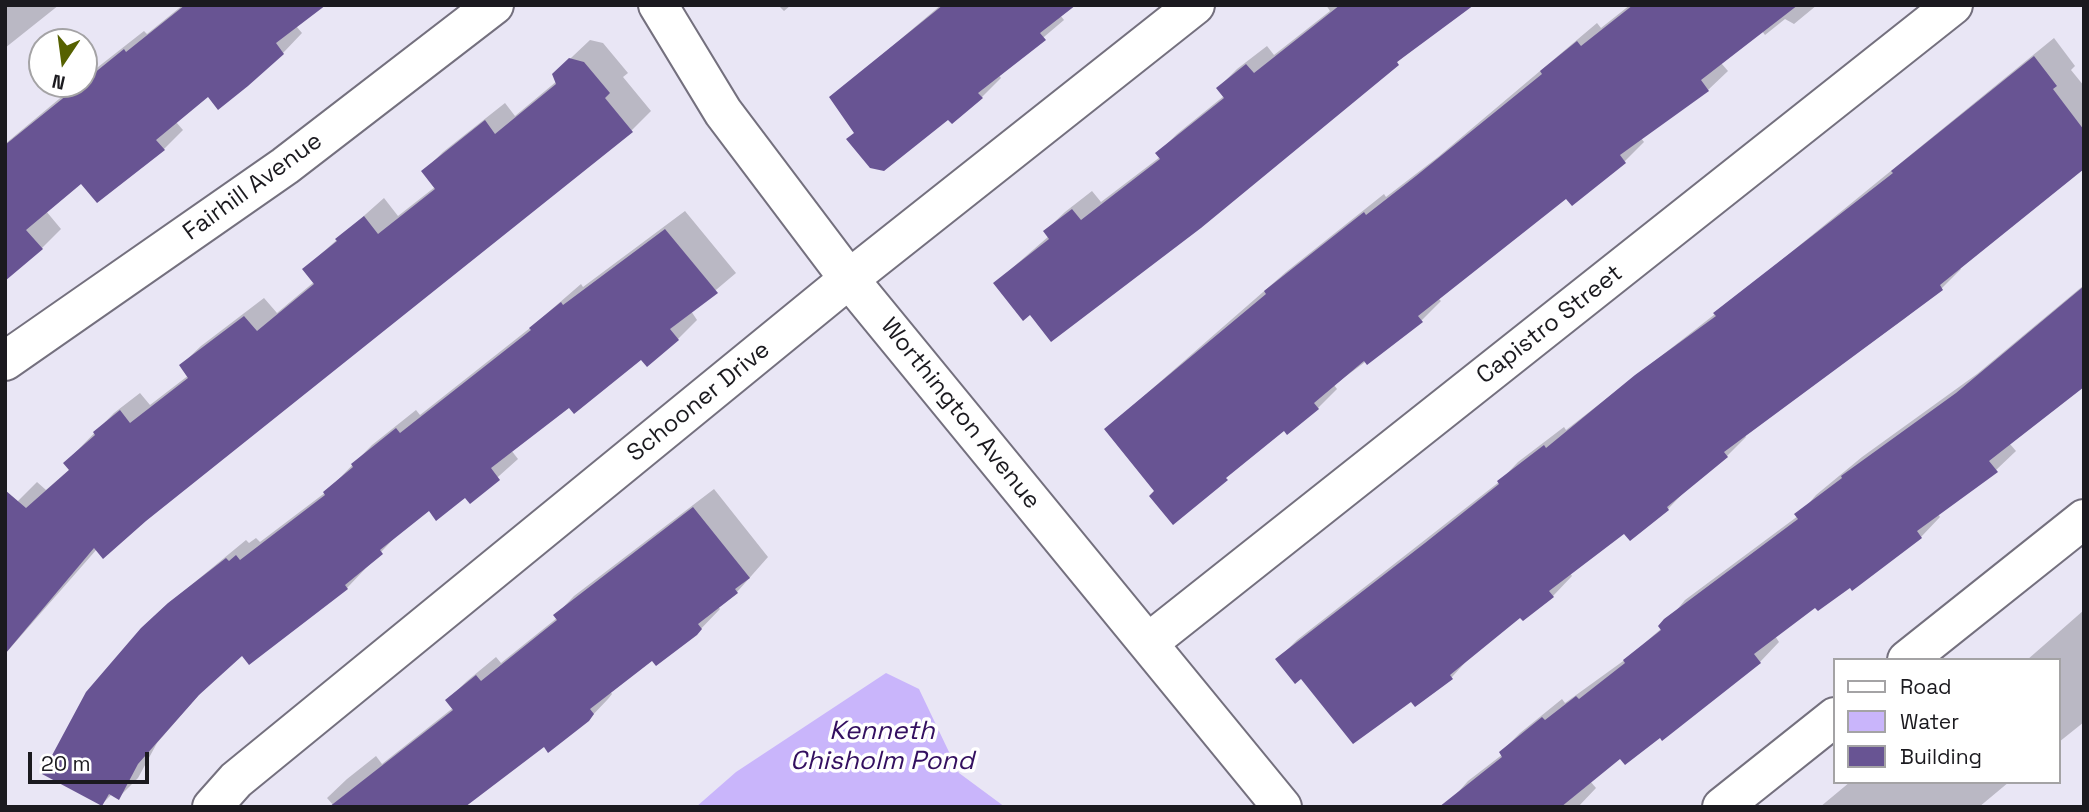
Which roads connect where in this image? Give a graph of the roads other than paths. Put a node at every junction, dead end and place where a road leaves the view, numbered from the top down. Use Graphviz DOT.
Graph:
graph roads {
  1 [pos="494,5"];
  2 [pos="658,5"];
  3 [pos="1195,5"];
  4 [pos="1953,5"];
  5 [pos="849,279"];
  6 [pos="5,360"];
  7 [pos="2084,519"];
  8 [pos="1148,643"];
  9 [pos="1910,658"];
  10 [pos="1834,718"];
  11 [pos="212,807"];
  12 [pos="1282,807"];
  13 [pos="1722,807"];
  1 -- 6 [label="street, Fairhill Avenue"];
  2 -- 5 [label="street, Worthington Avenue"];
  3 -- 5 [label="street, Schooner Drive"];
  4 -- 8 [label="street, Capistro Street"];
  5 -- 8 [label="street, Worthington Avenue"];
  5 -- 11 [label="street, Schooner Drive"];
  7 -- 9 [label="street"];
  8 -- 12 [label="street, Worthington Avenue"];
  10 -- 13 [label="street"];
}
